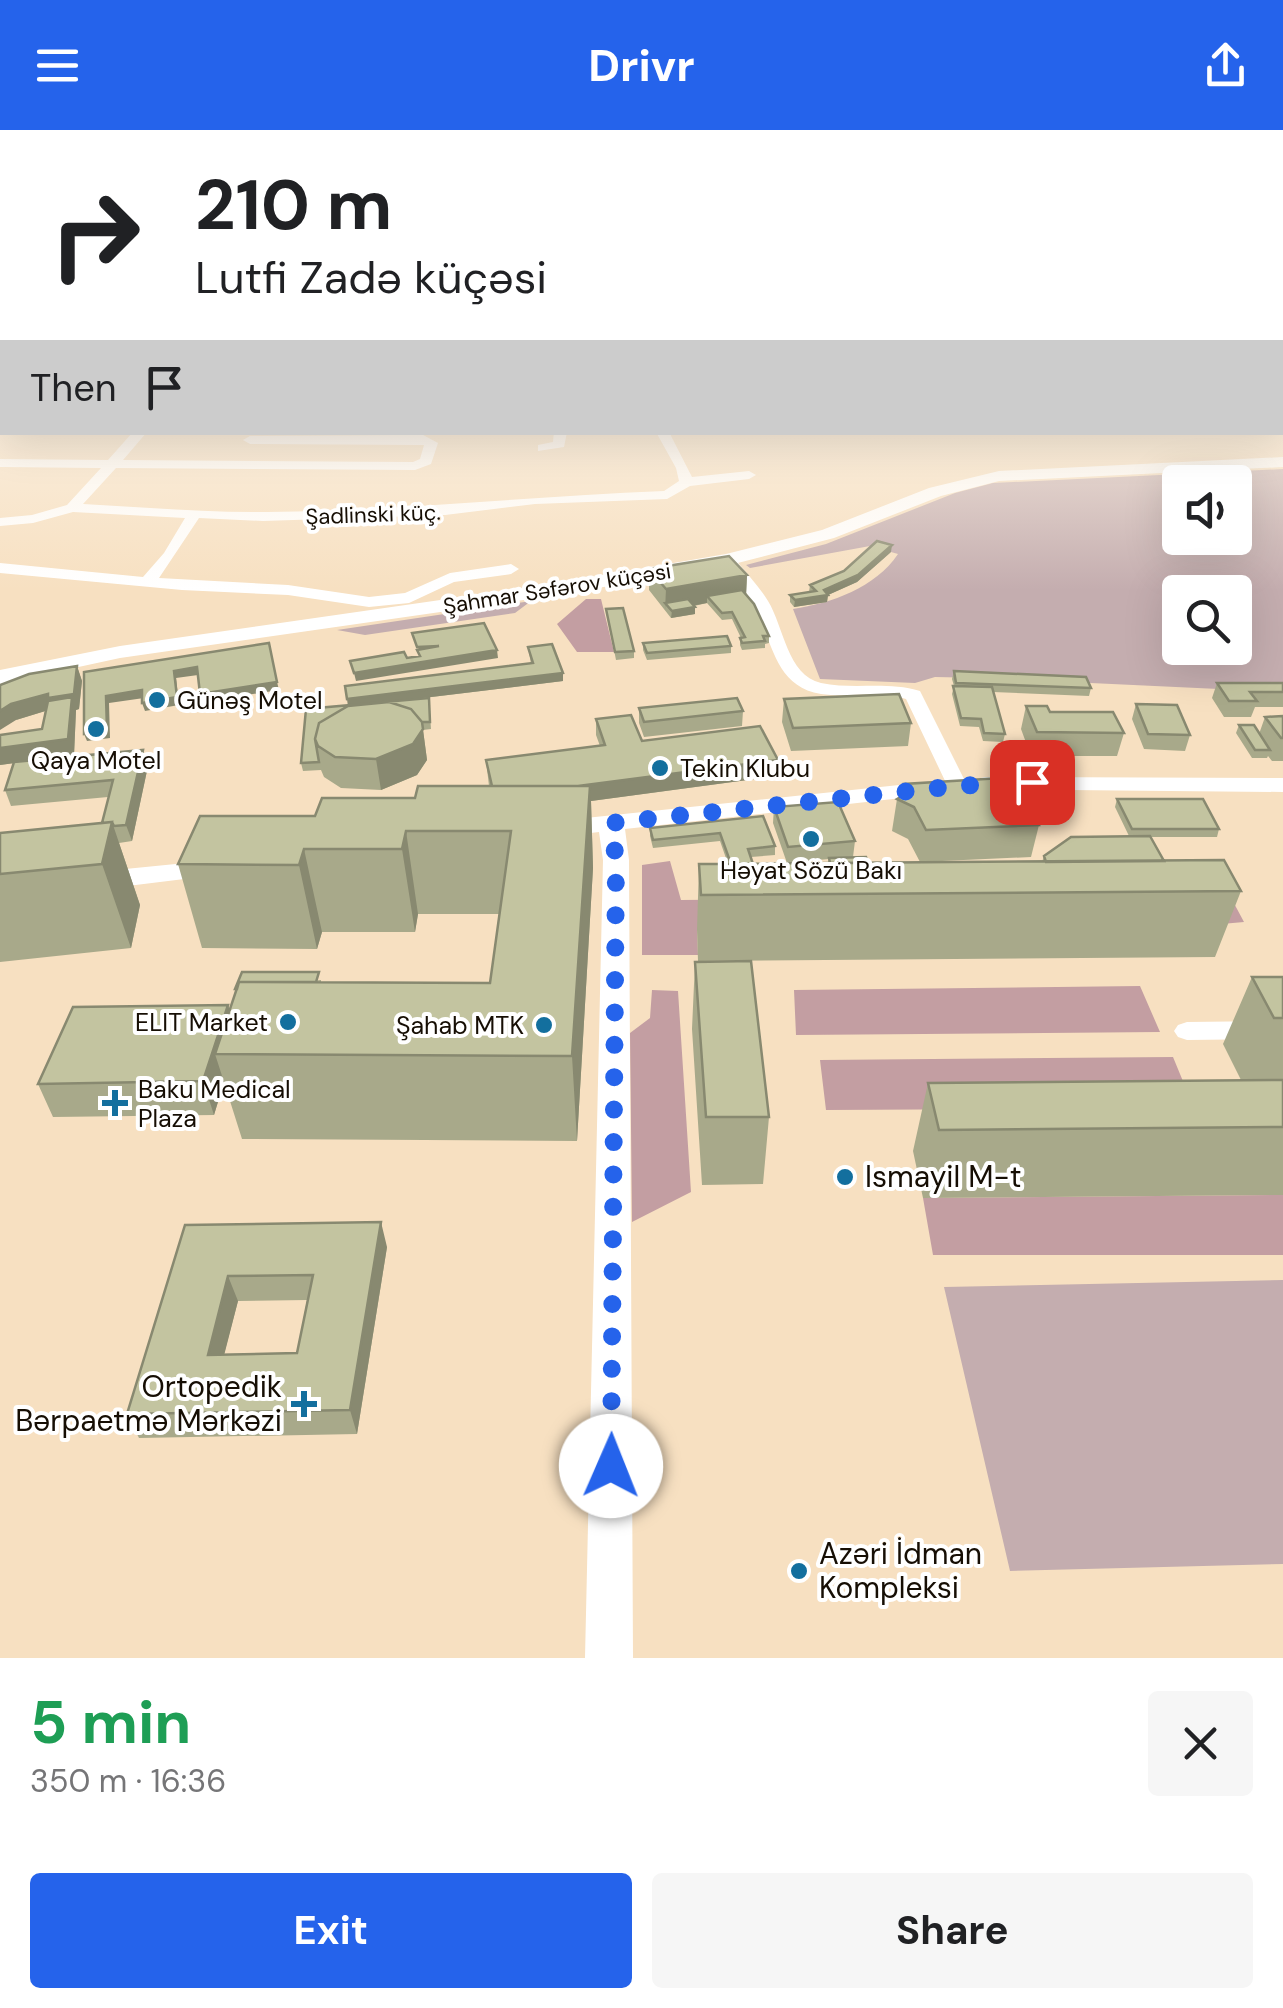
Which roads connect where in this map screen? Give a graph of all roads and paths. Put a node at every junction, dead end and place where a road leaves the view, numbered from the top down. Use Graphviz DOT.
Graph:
graph roads {
  1 [pos="127,447"];
  2 [pos="246,447"];
  3 [pos="430,447"];
  4 [pos="545,447"];
  5 [pos="669,447"];
  6 [pos="542,448"];
  7 [pos="1283,462"];
  8 [pos="0,463"];
  9 [pos="111,465"];
  10 [pos="234,466"];
  11 [pos="749,475"];
  12 [pos="686,482"];
  13 [pos="72,508"];
  14 [pos="193,516"];
  15 [pos="0,522"];
  16 [pos="726,560"];
  17 [pos="0,568"];
  18 [pos="511,568"];
  19 [pos="148,581"];
  20 [pos="392,607"];
  21 [pos="0,680"];
  22 [pos="1283,785"];
  23 [pos="957,786"];
  24 [pos="611,823"];
  25 [pos="537,831"];
  26 [pos="237,865"];
  27 [pos="75,884"];
  28 [pos="1187,1030"];
  29 [pos="1283,1030"];
  30 [pos="609,1658"];
  1 -- 9 [label="street"];
  2 -- 10 [label="street"];
  3 -- 10 [label="street"];
  4 -- 6 [label="street"];
  5 -- 12 [label="street"];
  7 -- 16 [label="main road, Şahmar Səfərov küçəsi"];
  8 -- 9 [label="street"];
  9 -- 10 [label="street"];
  9 -- 13 [label="street"];
  11 -- 12 [label="street, Şadlinski küç."];
  12 -- 14 [label="street, Şadlinski küç."];
  13 -- 14 [label="street, Şadlinski küç."];
  13 -- 15 [label="street, Şadlinski küç."];
  14 -- 19 [label="street"];
  16 -- 20 [label="main road, Şahmar Səfərov küçəsi"];
  16 -- 23 [label="street"];
  17 -- 19 [label="street"];
  18 -- 20 [label="street"];
  19 -- 20 [label="street"];
  20 -- 21 [label="main road, Şahmar Səfərov küçəsi"];
  22 -- 23 [label="main road"];
  23 -- 24 [label="main road"];
  24 -- 25 [label="main road"];
  24 -- 30 [label="main road"];
  26 -- 27 [label="main road"];
  28 -- 29 [label="street"];
}
